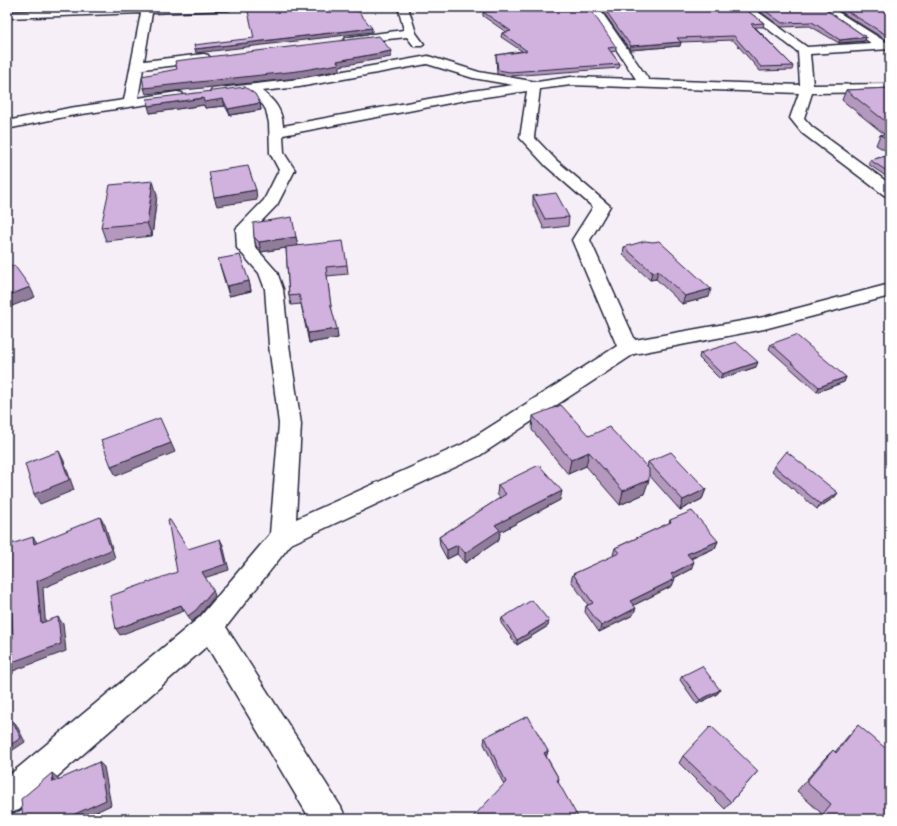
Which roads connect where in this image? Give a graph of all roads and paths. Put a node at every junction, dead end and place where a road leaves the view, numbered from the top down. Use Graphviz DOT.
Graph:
graph roads {
  1 [pos="229,7"];
  2 [pos="402,7"];
  3 [pos="593,7"];
  4 [pos="744,7"];
  5 [pos="823,7"];
  6 [pos="147,11"];
  7 [pos="7,15"];
  8 [pos="410,33"];
  9 [pos="340,42"];
  10 [pos="886,45"];
  11 [pos="804,51"];
  12 [pos="215,57"];
  13 [pos="428,60"];
  14 [pos="137,66"];
  15 [pos="645,83"];
  16 [pos="534,85"];
  17 [pos="250,88"];
  18 [pos="890,88"];
  19 [pos="807,89"];
  20 [pos="204,93"];
  21 [pos="188,94"];
  22 [pos="130,103"];
  23 [pos="7,124"];
  24 [pos="276,132"];
  25 [pos="890,192"];
  26 [pos="890,290"];
  27 [pos="628,348"];
  28 [pos="282,537"];
  29 [pos="210,626"];
  30 [pos="7,798"];
  31 [pos="329,819"];
  1 -- 6 [label="street"];
  2 -- 8 [label="street"];
  3 -- 15 [label="street"];
  4 -- 11 [label="street"];
  5 -- 10 [label="street"];
  6 -- 7 [label="street"];
  6 -- 14 [label="street"];
  8 -- 9 [label="street"];
  8 -- 13 [label="street"];
  10 -- 11 [label="street"];
  11 -- 19 [label="street"];
  12 -- 14 [label="street"];
  13 -- 16 [label="street"];
  13 -- 17 [label="street"];
  14 -- 22 [label="street"];
  15 -- 16 [label="street"];
  15 -- 19 [label="street"];
  16 -- 24 [label="street"];
  16 -- 27 [label="street"];
  17 -- 20 [label="street"];
  17 -- 24 [label="street"];
  18 -- 19 [label="street"];
  19 -- 25 [label="street"];
  21 -- 22 [label="street"];
  22 -- 23 [label="street"];
  24 -- 28 [label="street"];
  26 -- 27 [label="street"];
  27 -- 28 [label="street"];
  28 -- 29 [label="street"];
  29 -- 30 [label="street"];
  29 -- 31 [label="street"];
}
